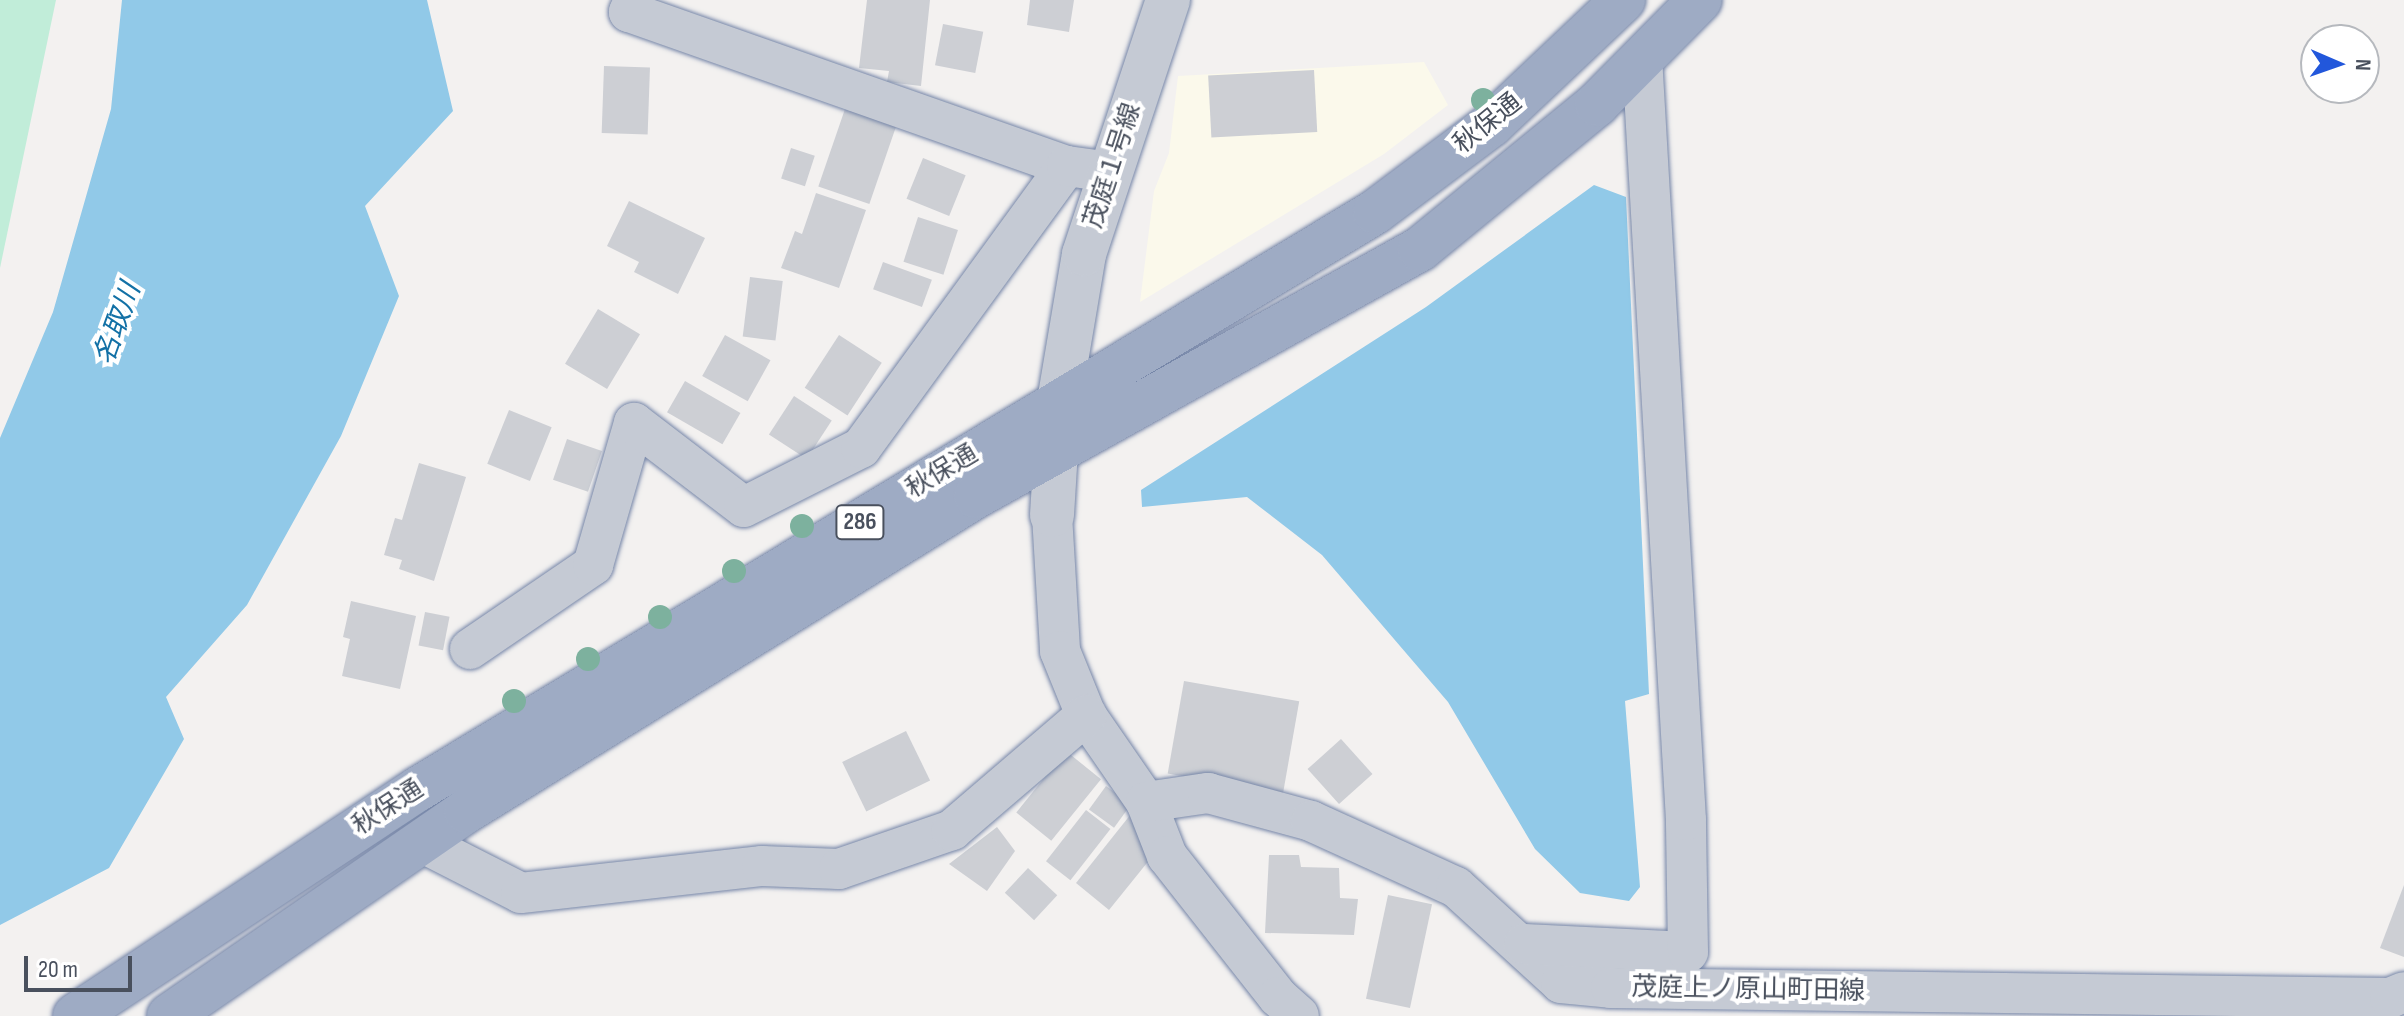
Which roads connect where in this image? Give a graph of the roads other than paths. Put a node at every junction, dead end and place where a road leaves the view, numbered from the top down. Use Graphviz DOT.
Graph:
graph roads {
  1 [pos="634,0"];
  2 [pos="1168,0"];
  3 [pos="1623,0"];
  4 [pos="1700,0"];
  5 [pos="1642,58"];
  6 [pos="1088,169"];
  7 [pos="1059,402"];
  8 [pos="1053,453"];
  9 [pos="1052,515"];
  10 [pos="470,649"];
  11 [pos="1086,715"];
  12 [pos="1146,802"];
  13 [pos="421,842"];
  14 [pos="1524,944"];
  15 [pos="2404,992"];
  16 [pos="75,1016"];
  17 [pos="169,1016"];
  18 [pos="1299,1016"];
  1 -- 6 [label="street"];
  2 -- 6 [label="street, 茂庭１号線"];
  3 -- 7 [label="highway, 秋保通 / 286"];
  4 -- 5 [label="highway, 秋保通 / 286"];
  5 -- 8 [label="highway, 秋保通 / 286"];
  5 -- 14 [label="street"];
  6 -- 7 [label="street, 茂庭１号線"];
  6 -- 10 [label="street"];
  7 -- 8 [label="street, 茂庭１号線"];
  7 -- 16 [label="highway, 秋保通 / 286"];
  8 -- 9 [label="street, 茂庭１号線"];
  8 -- 13 [label="highway, 秋保通 / 286"];
  9 -- 11 [label="street"];
  11 -- 12 [label="street"];
  11 -- 13 [label="street"];
  12 -- 14 [label="street, 茂庭上ノ原山町田線"];
  12 -- 18 [label="street"];
  13 -- 17 [label="highway, 秋保通 / 286"];
  14 -- 15 [label="street, 茂庭上ノ原山町田線"];
}
